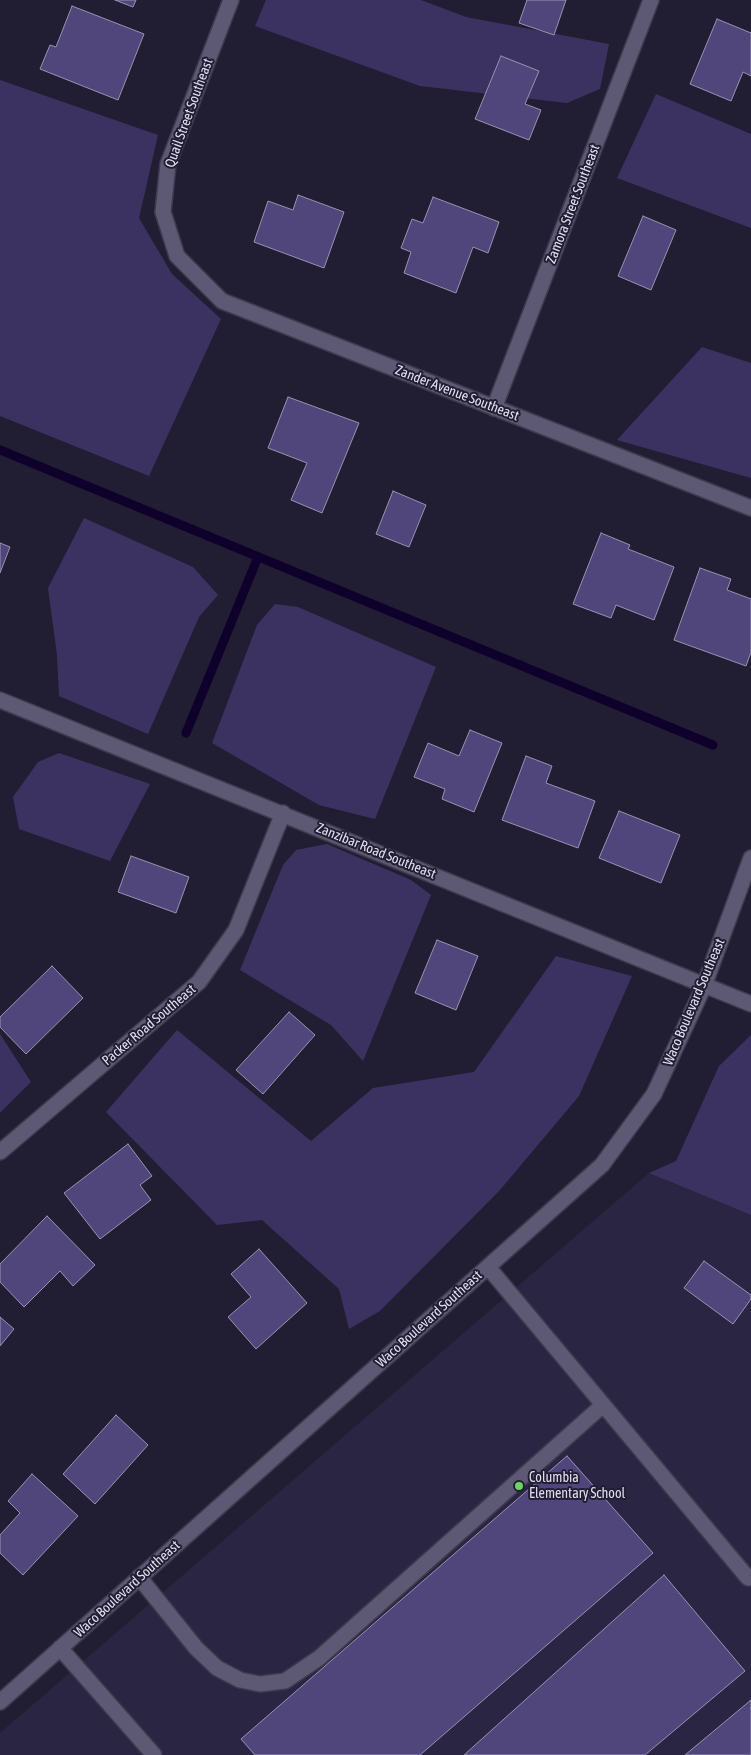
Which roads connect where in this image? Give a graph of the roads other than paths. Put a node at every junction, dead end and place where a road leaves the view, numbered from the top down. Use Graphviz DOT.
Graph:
graph roads {
  1 [pos="231,0"];
  2 [pos="651,0"];
  3 [pos="177,256"];
  4 [pos="494,408"];
  5 [pos="751,508"];
  6 [pos="0,700"];
  7 [pos="283,813"];
  8 [pos="751,858"];
  9 [pos="704,986"];
  10 [pos="751,1004"];
  11 [pos="0,1152"];
  12 [pos="488,1267"];
  13 [pos="603,1405"];
  14 [pos="139,1577"];
  15 [pos="748,1578"];
  16 [pos="60,1648"];
  17 [pos="0,1702"];
  18 [pos="154,1755"];
  1 -- 3 [label="street, Quail Street Southeast"];
  2 -- 4 [label="street, Zamora Street Southeast"];
  3 -- 4 [label="street, Zander Avenue Southeast"];
  4 -- 5 [label="street, Zander Avenue Southeast"];
  6 -- 7 [label="street, Zanzibar Road Southeast"];
  7 -- 9 [label="street, Zanzibar Road Southeast"];
  7 -- 11 [label="street, Packer Road Southeast"];
  8 -- 9 [label="street, Waco Boulevard Southeast"];
  9 -- 10 [label="street, Zanzibar Road Southeast"];
  9 -- 12 [label="street, Waco Boulevard Southeast"];
  12 -- 13 [label="street"];
  12 -- 14 [label="street, Waco Boulevard Southeast"];
  13 -- 14 [label="street"];
  13 -- 15 [label="street"];
  14 -- 16 [label="street, Waco Boulevard Southeast"];
  16 -- 17 [label="street, Waco Boulevard Southeast"];
  16 -- 18 [label="street"];
}
